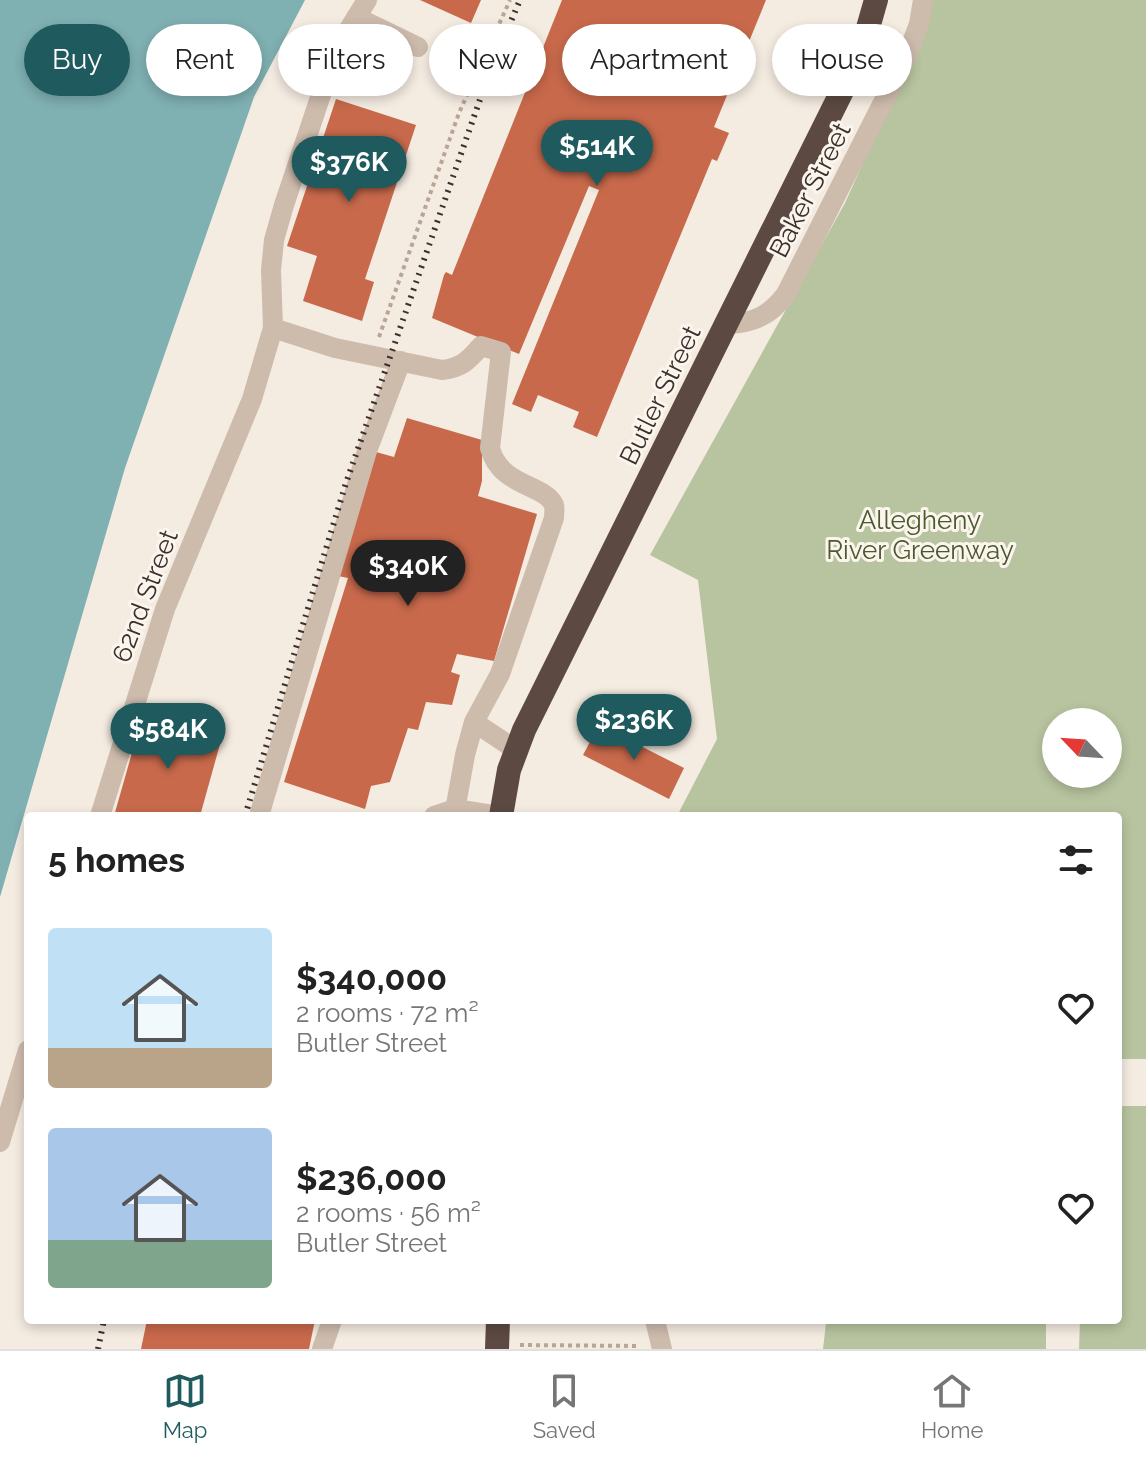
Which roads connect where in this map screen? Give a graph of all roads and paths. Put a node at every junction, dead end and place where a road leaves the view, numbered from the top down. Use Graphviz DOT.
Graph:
graph roads {
  1 [pos="510,0"];
  2 [pos="876,0"];
  3 [pos="923,0"];
  4 [pos="362,8"];
  5 [pos="418,47"];
  6 [pos="727,324"];
  7 [pos="273,328"];
  8 [pos="373,354"];
  9 [pos="401,361"];
  10 [pos="474,722"];
  11 [pos="516,750"];
  12 [pos="101,812"];
  13 [pos="260,812"];
  14 [pos="454,812"];
  15 [pos="501,812"];
  16 [pos="24,1063"];
  17 [pos="0,1142"];
  18 [pos="331,1324"];
  19 [pos="656,1324"];
  20 [pos="498,1338"];
  21 [pos="662,1348"];
  22 [pos="322,1349"];
  1 -- 8 [label="path"];
  2 -- 6 [label="highway, Butler Street"];
  3 -- 6 [label="street, Baker Street"];
  4 -- 5 [label="street"];
  4 -- 7 [label="street, 62nd Street"];
  6 -- 11 [label="highway, Butler Street"];
  7 -- 8 [label="street"];
  7 -- 12 [label="street, 62nd Street"];
  8 -- 9 [label="street"];
  9 -- 10 [label="street"];
  9 -- 13 [label="street"];
  10 -- 11 [label="street"];
  10 -- 14 [label="street"];
  11 -- 15 [label="highway, Butler Street"];
  16 -- 17 [label="street"];
  18 -- 22 [label="street"];
  19 -- 21 [label="street"];
  20 -- 21 [label="path"];
}
